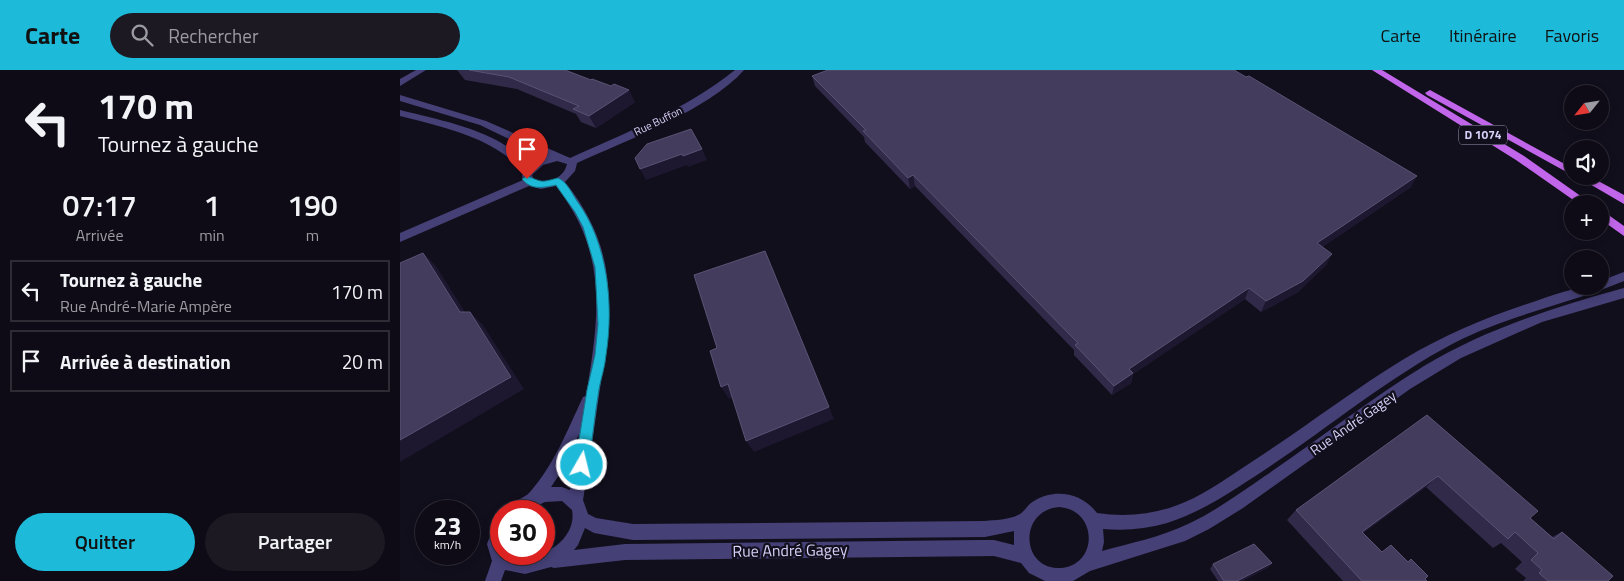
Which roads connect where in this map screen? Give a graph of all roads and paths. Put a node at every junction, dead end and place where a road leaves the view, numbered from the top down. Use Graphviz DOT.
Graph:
graph roads {
  1 [pos="422,70"];
  2 [pos="740,70"];
  3 [pos="1376,70"];
  4 [pos="1389,70"];
  5 [pos="400,83"];
  6 [pos="400,98"];
  7 [pos="400,113"];
  8 [pos="557,158"];
  9 [pos="571,162"];
  10 [pos="1564,168"];
  11 [pos="529,176"];
  12 [pos="558,181"];
  13 [pos="1597,185"];
  14 [pos="1575,195"];
  15 [pos="1624,200"];
  16 [pos="1609,220"];
  17 [pos="1624,232"];
  18 [pos="400,238"];
  19 [pos="1624,276"];
  20 [pos="1609,282"];
  21 [pos="1624,294"];
  22 [pos="1570,295"];
  23 [pos="593,390"];
  24 [pos="534,499"];
  25 [pos="575,501"];
  26 [pos="581,518"];
  27 [pos="1024,520"];
  28 [pos="1091,520"];
  29 [pos="1026,556"];
  30 [pos="555,558"];
  31 [pos="555,561"];
  32 [pos="1088,564"];
  33 [pos="499,565"];
  34 [pos="500,565"];
  35 [pos="545,565"];
  36 [pos="548,565"];
  37 [pos="1064,578"];
  38 [pos="493,581"];
  39 [pos="534,581"];
  1 -- 5 [label="street"];
  2 -- 9 [label="street, Rue Buffon"];
  3 -- 14 [label="main road, D 1074"];
  4 -- 10 [label="main road, D 1074"];
  6 -- 8 [label="street"];
  7 -- 11 [label="street"];
  8 -- 9 [label="street"];
  8 -- 11 [label="street"];
  9 -- 12 [label="street"];
  11 -- 12 [label="street"];
  11 -- 18 [label="street"];
  12 -- 23 [label="street"];
  13 -- 15 [label="main road"];
  16 -- 17 [label="main road"];
  19 -- 20 [label="street, Rue André Gagey"];
  21 -- 32 [label="street, Rue André Gagey"];
  22 -- 28 [label="street, Rue André Gagey"];
  23 -- 24 [label="street"];
  23 -- 25 [label="street"];
  24 -- 25 [label="street"];
  25 -- 26 [label="street"];
  26 -- 27 [label="street, Rue André Gagey"];
  26 -- 30 [label="street"];
  27 -- 28 [label="street"];
  27 -- 29 [label="street"];
  28 -- 32 [label="street"];
  29 -- 31 [label="street, Rue André Gagey"];
  29 -- 37 [label="street"];
  32 -- 37 [label="street"];
  33 -- 38 [label="street"];
  34 -- 35 [label="street"];
  36 -- 39 [label="street"];
}
